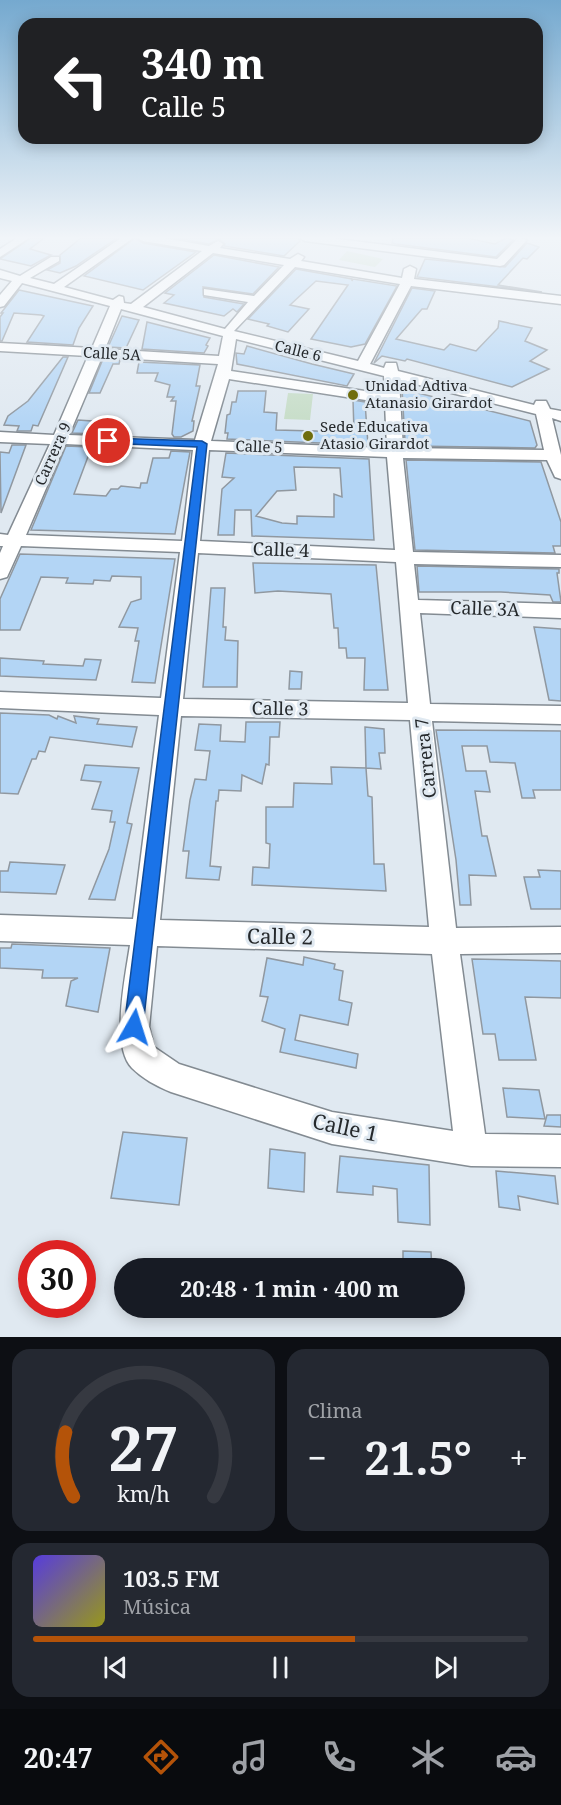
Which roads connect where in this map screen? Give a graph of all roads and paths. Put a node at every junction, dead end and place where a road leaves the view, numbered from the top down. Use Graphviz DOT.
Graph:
graph roads {
  1 [pos="111,300"];
  2 [pos="112,300"];
  3 [pos="144,300"];
  4 [pos="256,300"];
  5 [pos="397,300"];
  6 [pos="117,302"];
  7 [pos="135,307"];
  8 [pos="230,331"];
  9 [pos="0,347"];
  10 [pos="97,353"];
  11 [pos="364,363"];
  12 [pos="223,367"];
  13 [pos="390,369"];
  14 [pos="391,399"];
  15 [pos="542,407"];
  16 [pos="561,409"];
  17 [pos="561,416"];
  18 [pos="0,437"];
  19 [pos="60,439"];
  20 [pos="202,444"];
  21 [pos="395,453"];
  22 [pos="553,455"];
  23 [pos="561,474"];
  24 [pos="6,545"];
  25 [pos="191,552"];
  26 [pos="405,558"];
  27 [pos="561,561"];
  28 [pos="0,573"];
  29 [pos="409,606"];
  30 [pos="561,611"];
  31 [pos="0,700"];
  32 [pos="172,707"];
  33 [pos="421,711"];
  34 [pos="561,715"];
  35 [pos="0,928"];
  36 [pos="144,933"];
  37 [pos="444,940"];
  38 [pos="561,940"];
  39 [pos="471,1150"];
  40 [pos="561,1151"];
  1 -- 6 [label="street, Calle 6"];
  2 -- 6 [label="street, Calle 6"];
  3 -- 7 [label="street"];
  4 -- 8 [label="street"];
  5 -- 11 [label="street"];
  6 -- 7 [label="street, Calle 6"];
  6 -- 10 [label="street, Carrera 9"];
  7 -- 8 [label="street, Calle 6"];
  8 -- 11 [label="street, Calle 6"];
  8 -- 12 [label="street"];
  9 -- 10 [label="street, Calle 5A"];
  10 -- 12 [label="street, Calle 5A"];
  10 -- 19 [label="street, Carrera 9"];
  11 -- 13 [label="street, Calle 6"];
  12 -- 14 [label="street, Calle 5A"];
  12 -- 20 [label="street"];
  13 -- 14 [label="street, Carrera 7"];
  13 -- 15 [label="street, Calle 6"];
  14 -- 21 [label="street, Carrera 7"];
  15 -- 16 [label="street, Calle 6"];
  15 -- 17 [label="street, Calle 6"];
  15 -- 22 [label="street"];
  18 -- 19 [label="street, Calle 5"];
  19 -- 20 [label="street, Calle 5"];
  19 -- 24 [label="street, Carrera 9"];
  20 -- 21 [label="street, Calle 5"];
  20 -- 25 [label="street"];
  21 -- 22 [label="street, Calle 5"];
  21 -- 26 [label="street, Carrera 7"];
  22 -- 23 [label="street"];
  24 -- 25 [label="street"];
  24 -- 28 [label="street, Carrera 9"];
  25 -- 26 [label="street"];
  25 -- 32 [label="street"];
  26 -- 27 [label="street"];
  26 -- 29 [label="street, Carrera 7"];
  29 -- 30 [label="street, Calle 3A"];
  29 -- 33 [label="street, Carrera 7"];
  31 -- 32 [label="street, Calle 3"];
  32 -- 33 [label="street, Calle 3"];
  32 -- 36 [label="street"];
  33 -- 34 [label="street, Calle 3"];
  33 -- 37 [label="street, Carrera 7"];
  35 -- 36 [label="street, Calle 2"];
  36 -- 37 [label="street, Calle 2"];
  36 -- 39 [label="street, Calle 1"];
  37 -- 38 [label="street, Calle 2"];
  37 -- 39 [label="street, Carrera 7"];
  39 -- 40 [label="street, Calle 1"];
}
